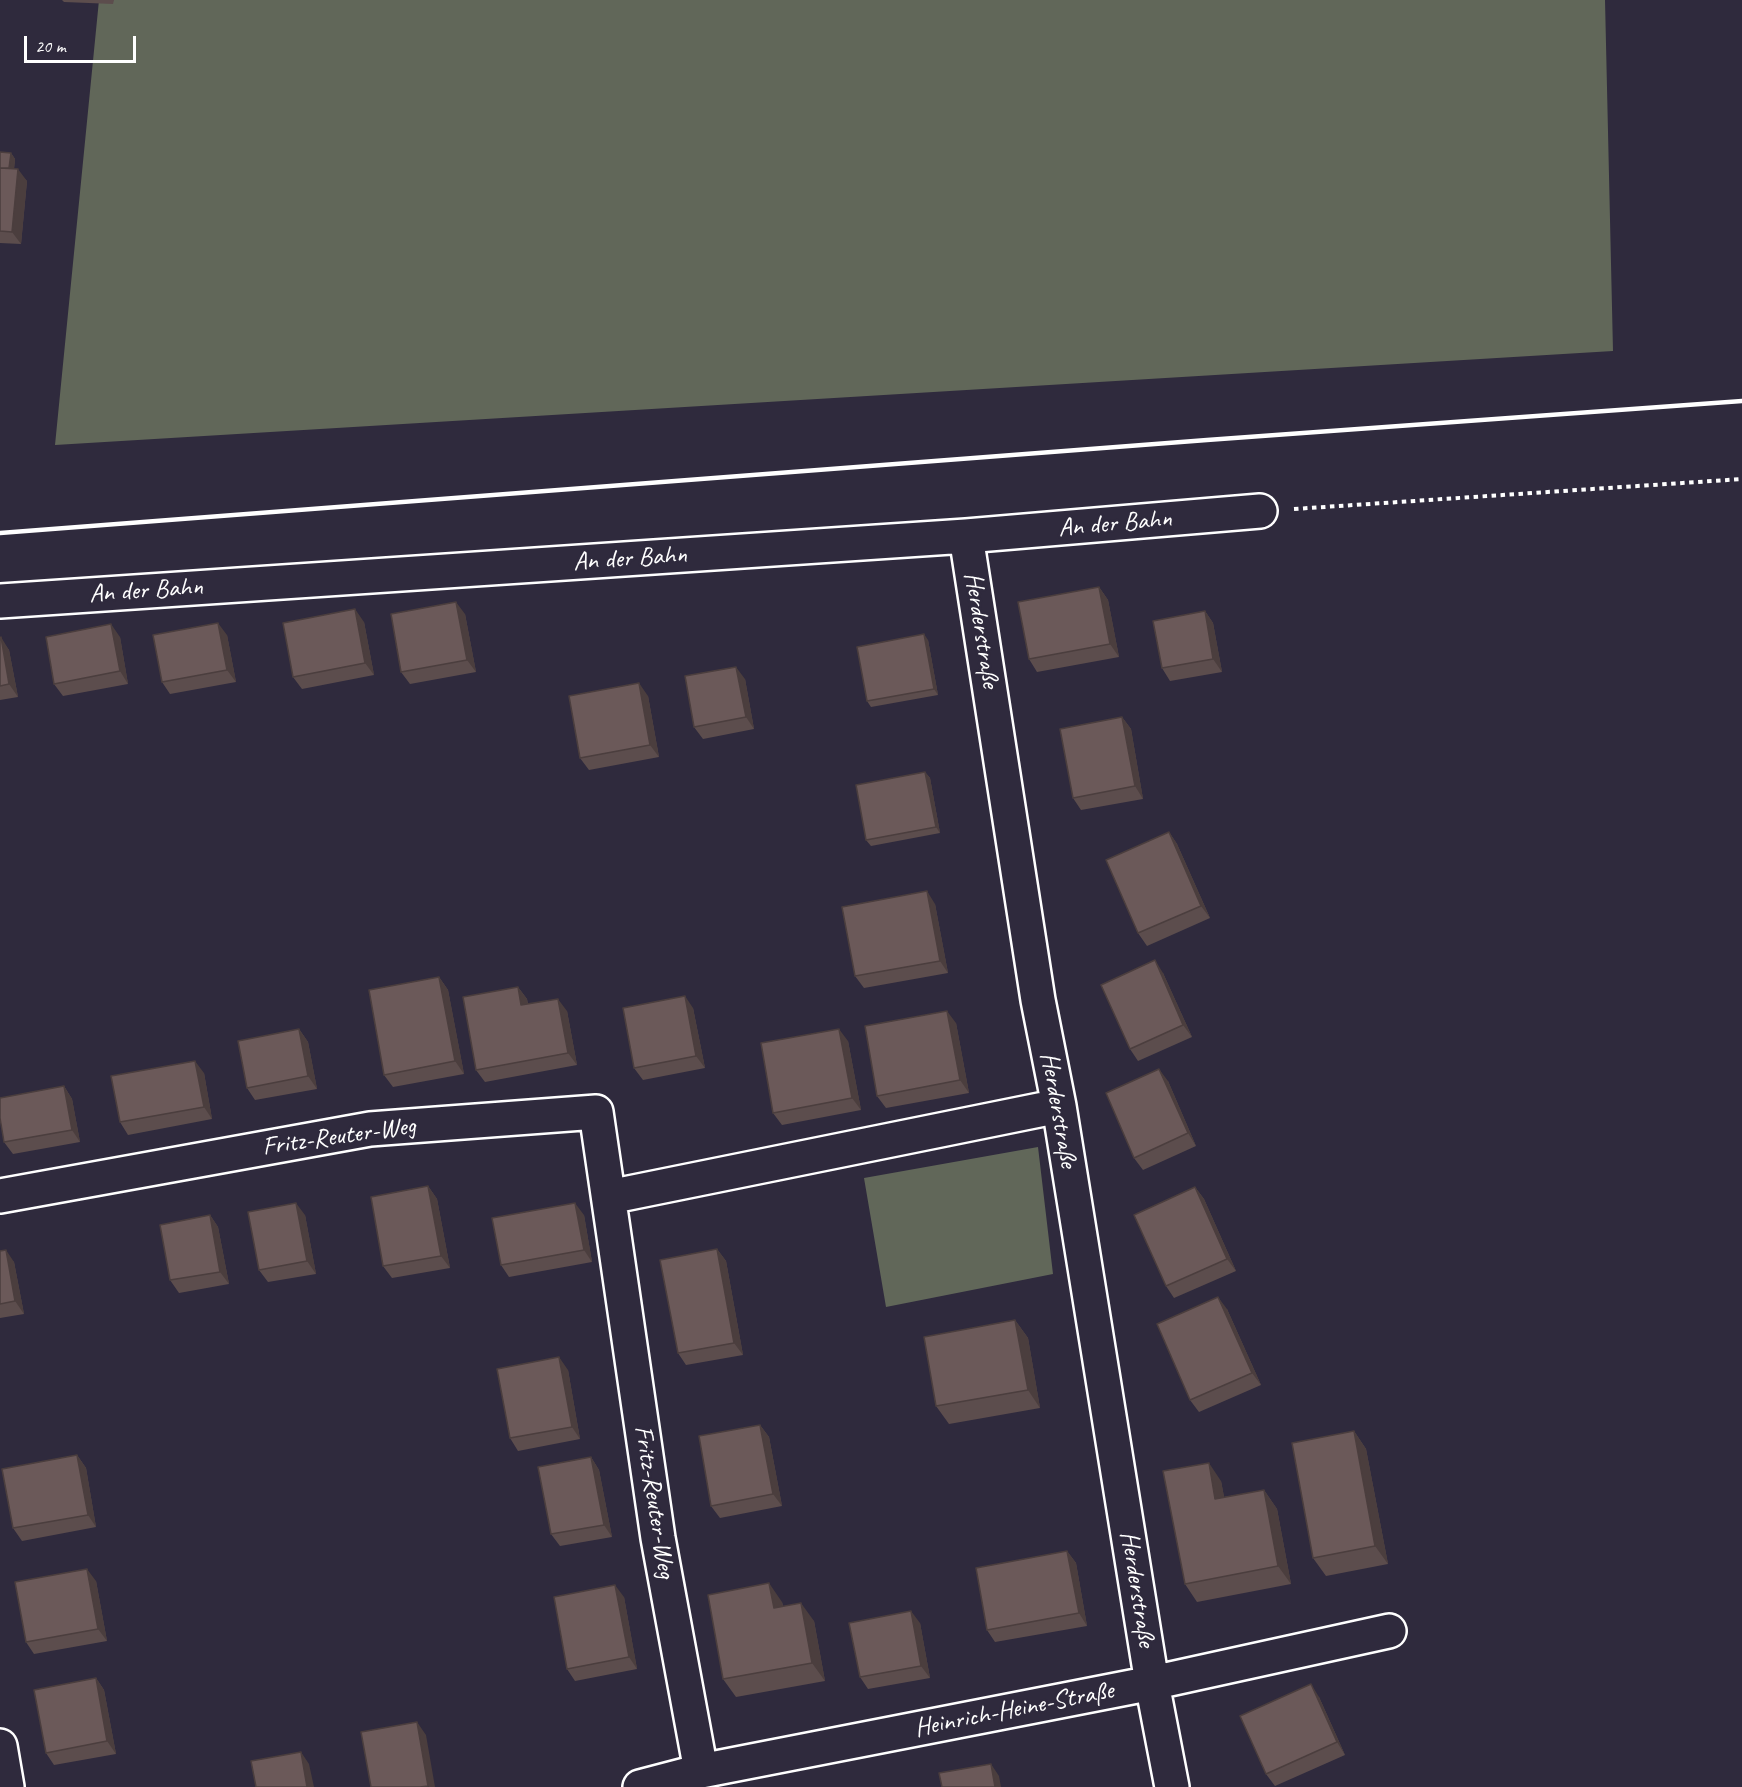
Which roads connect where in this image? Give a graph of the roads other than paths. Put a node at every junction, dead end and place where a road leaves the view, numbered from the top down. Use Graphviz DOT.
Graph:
graph roads {
  1 [pos="1260,512"];
  2 [pos="966,536"];
  3 [pos="0,601"];
  4 [pos="1059,1106"];
  5 [pos="0,1196"];
  6 [pos="609,1197"];
  7 [pos="1389,1631"];
  8 [pos="1152,1683"];
  9 [pos="0,1746"];
  10 [pos="701,1771"];
  11 [pos="7,1787"];
  12 [pos="640,1787"];
  13 [pos="1172,1787"];
  1 -- 2 [label="street, An der Bahn"];
  2 -- 3 [label="street, An der Bahn"];
  2 -- 4 [label="street, Herderstraße"];
  4 -- 6 [label="street"];
  4 -- 8 [label="street, Herderstraße"];
  5 -- 6 [label="street, Fritz-Reuter-Weg"];
  6 -- 10 [label="street, Fritz-Reuter-Weg"];
  7 -- 8 [label="street, Heinrich-Heine-Straße"];
  8 -- 10 [label="street, Heinrich-Heine-Straße"];
  8 -- 13 [label="street, Herderstraße"];
  9 -- 11 [label="street"];
  10 -- 12 [label="street, Heinrich-Heine-Straße"];
}
